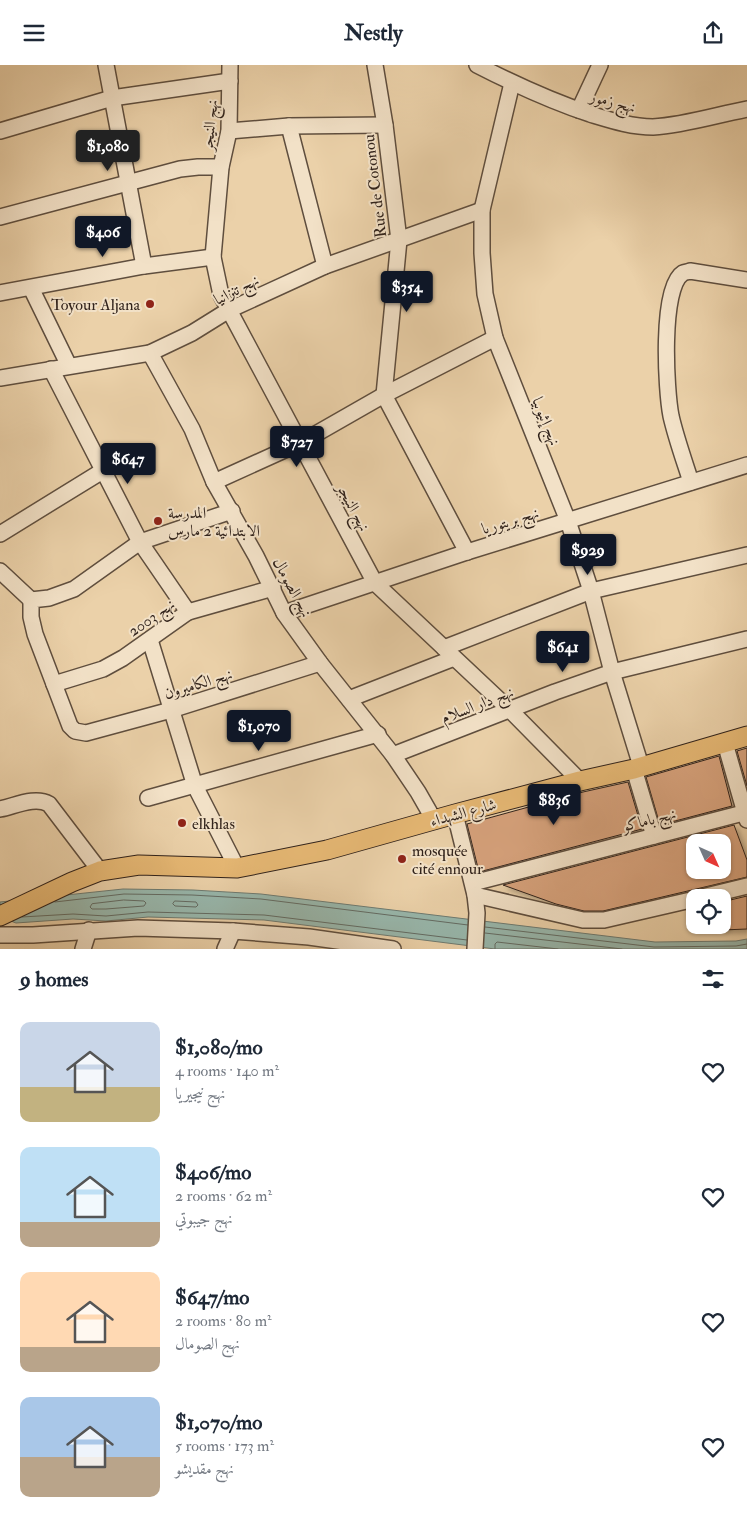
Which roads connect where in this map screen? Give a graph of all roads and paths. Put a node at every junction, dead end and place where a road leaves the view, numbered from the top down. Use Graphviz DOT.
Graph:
graph roads {
  1 [pos="106,65"];
  2 [pos="230,65"];
  3 [pos="375,65"];
  4 [pos="477,65"];
  5 [pos="600,65"];
  6 [pos="230,81"];
  7 [pos="512,83"];
  8 [pos="112,98"];
  9 [pos="747,109"];
  10 [pos="579,110"];
  11 [pos="385,125"];
  12 [pos="289,126"];
  13 [pos="0,131"];
  14 [pos="229,131"];
  15 [pos="221,167"];
  16 [pos="128,182"];
  17 [pos="482,209"];
  18 [pos="0,217"];
  19 [pos="399,240"];
  20 [pos="213,257"];
  21 [pos="144,265"];
  22 [pos="325,266"];
  23 [pos="747,281"];
  24 [pos="31,288"];
  25 [pos="0,291"];
  26 [pos="229,310"];
  27 [pos="495,338"];
  28 [pos="150,353"];
  29 [pos="69,366"];
  30 [pos="51,369"];
  31 [pos="0,378"];
  32 [pos="384,395"];
  33 [pos="300,443"];
  34 [pos="747,465"];
  35 [pos="104,470"];
  36 [pos="214,482"];
  37 [pos="691,482"];
  38 [pos="232,511"];
  39 [pos="568,521"];
  40 [pos="0,534"];
  41 [pos="140,542"];
  42 [pos="467,552"];
  43 [pos="747,555"];
  44 [pos="0,571"];
  45 [pos="375,583"];
  46 [pos="273,588"];
  47 [pos="590,591"];
  48 [pos="31,600"];
  49 [pos="188,612"];
  50 [pos="284,613"];
  51 [pos="747,639"];
  52 [pos="150,640"];
  53 [pos="449,653"];
  54 [pos="320,663"];
  55 [pos="612,672"];
  56 [pos="54,684"];
  57 [pos="349,699"];
  58 [pos="171,710"];
  59 [pos="510,710"];
  60 [pos="378,735"];
  61 [pos="747,736"];
  62 [pos="725,743"];
  63 [pos="393,755"];
  64 [pos="638,768"];
  65 [pos="580,781"];
  66 [pos="195,785"];
  67 [pos="148,798"];
  68 [pos="0,809"];
  69 [pos="455,814"];
  70 [pos="746,815"];
  71 [pos="434,820"];
  72 [pos="654,836"];
  73 [pos="236,868"];
  74 [pos="100,871"];
  75 [pos="747,886"];
  76 [pos="474,889"];
  77 [pos="731,890"];
  78 [pos="686,901"];
  79 [pos="0,915"];
  80 [pos="89,930"];
  81 [pos="233,931"];
  82 [pos="0,935"];
  83 [pos="84,949"];
  84 [pos="225,949"];
  85 [pos="393,949"];
  86 [pos="475,949"];
  1 -- 8 [label="street"];
  2 -- 6 [label="street, نهج النيجر"];
  3 -- 11 [label="street, Rue de Cotonou"];
  4 -- 7 [label="street, نهج زمور"];
  5 -- 10 [label="street"];
  6 -- 8 [label="street"];
  6 -- 14 [label="street, نهج النيجر"];
  7 -- 10 [label="street, نهج زمور"];
  7 -- 17 [label="street, نهج إثيوبيا"];
  8 -- 13 [label="street"];
  8 -- 16 [label="street"];
  9 -- 10 [label="street, نهج زمور"];
  11 -- 12 [label="street"];
  11 -- 19 [label="street, Rue de Cotonou"];
  12 -- 14 [label="street"];
  12 -- 22 [label="street"];
  14 -- 15 [label="street, نهج النيجر"];
  15 -- 16 [label="street"];
  15 -- 20 [label="street, نهج النيجر"];
  16 -- 18 [label="street"];
  16 -- 21 [label="street"];
  17 -- 19 [label="street, نهج تنزانيا"];
  17 -- 27 [label="street, نهج إثيوبيا"];
  19 -- 22 [label="street, نهج تنزانيا"];
  19 -- 32 [label="street, Rue de Cotonou"];
  20 -- 21 [label="street"];
  20 -- 26 [label="street, نهج النيجر"];
  21 -- 24 [label="street"];
  22 -- 26 [label="street, نهج تنزانيا"];
  23 -- 37 [label="street"];
  24 -- 25 [label="street"];
  24 -- 29 [label="street"];
  26 -- 28 [label="street, نهج تنزانيا"];
  26 -- 33 [label="street, نهج النيجر"];
  27 -- 32 [label="street"];
  27 -- 39 [label="street, نهج إثيوبيا"];
  28 -- 29 [label="street, نهج تنزانيا"];
  28 -- 36 [label="street, نهج الصومال"];
  29 -- 30 [label="street, نهج تنزانيا"];
  30 -- 31 [label="street, نهج تنزانيا"];
  30 -- 35 [label="street"];
  32 -- 33 [label="street"];
  32 -- 42 [label="street"];
  33 -- 36 [label="street"];
  33 -- 45 [label="street, نهج النيجر"];
  34 -- 37 [label="street, نهج بريتوريا"];
  35 -- 40 [label="street"];
  35 -- 41 [label="street"];
  36 -- 38 [label="street, نهج الصومال"];
  37 -- 39 [label="street, نهج بريتوريا"];
  38 -- 41 [label="street"];
  38 -- 46 [label="street, نهج الصومال"];
  39 -- 42 [label="street, نهج بريتوريا"];
  39 -- 47 [label="street, نهج إثيوبيا"];
  41 -- 48 [label="street"];
  41 -- 49 [label="street"];
  42 -- 45 [label="street, نهج بريتوريا"];
  43 -- 47 [label="street"];
  44 -- 48 [label="street"];
  45 -- 50 [label="street, نهج بريتوريا"];
  45 -- 53 [label="street, نهج النيجر"];
  46 -- 49 [label="street, نهج 2003"];
  46 -- 50 [label="street, نهج الصومال"];
  47 -- 53 [label="street"];
  47 -- 55 [label="street, نهج إثيوبيا"];
  48 -- 56 [label="street"];
  49 -- 52 [label="street, نهج 2003"];
  50 -- 54 [label="street, نهج الصومال"];
  51 -- 55 [label="street, نهج دار السلام"];
  52 -- 56 [label="street, نهج 2003"];
  52 -- 58 [label="street"];
  53 -- 57 [label="street"];
  53 -- 59 [label="street, نهج النيجر"];
  54 -- 57 [label="street, نهج الصومال"];
  54 -- 58 [label="street, نهج الكاميرون"];
  55 -- 59 [label="street, نهج دار السلام"];
  55 -- 64 [label="street, نهج إثيوبيا"];
  56 -- 58 [label="street, نهج الكاميرون"];
  57 -- 60 [label="street, نهج الصومال"];
  58 -- 66 [label="street"];
  59 -- 63 [label="street, نهج دار السلام"];
  59 -- 65 [label="street, نهج النيجر"];
  60 -- 63 [label="street, نهج الصومال"];
  60 -- 66 [label="street"];
  61 -- 62 [label="main road, شارع الشهداء"];
  62 -- 64 [label="main road, شارع الشهداء"];
  62 -- 70 [label="street"];
  63 -- 71 [label="street, نهج الصومال"];
  64 -- 65 [label="main road, شارع الشهداء"];
  64 -- 72 [label="street, نهج إثيوبيا"];
  65 -- 69 [label="main road, شارع الشهداء"];
  66 -- 67 [label="street"];
  66 -- 73 [label="street"];
  68 -- 74 [label="street"];
  69 -- 71 [label="main road, شارع الشهداء"];
  69 -- 76 [label="street"];
  70 -- 72 [label="street, نهج باماكو"];
  71 -- 73 [label="main road, شارع الشهداء"];
  72 -- 76 [label="street, نهج باماكو"];
  73 -- 74 [label="main road, شارع الشهداء"];
  74 -- 79 [label="main road, شارع الشهداء"];
  75 -- 77 [label="street"];
  76 -- 78 [label="street"];
  76 -- 86 [label="street"];
  80 -- 81 [label="street"];
  80 -- 82 [label="street"];
  80 -- 83 [label="street"];
  81 -- 84 [label="street"];
  81 -- 85 [label="street"];
}
